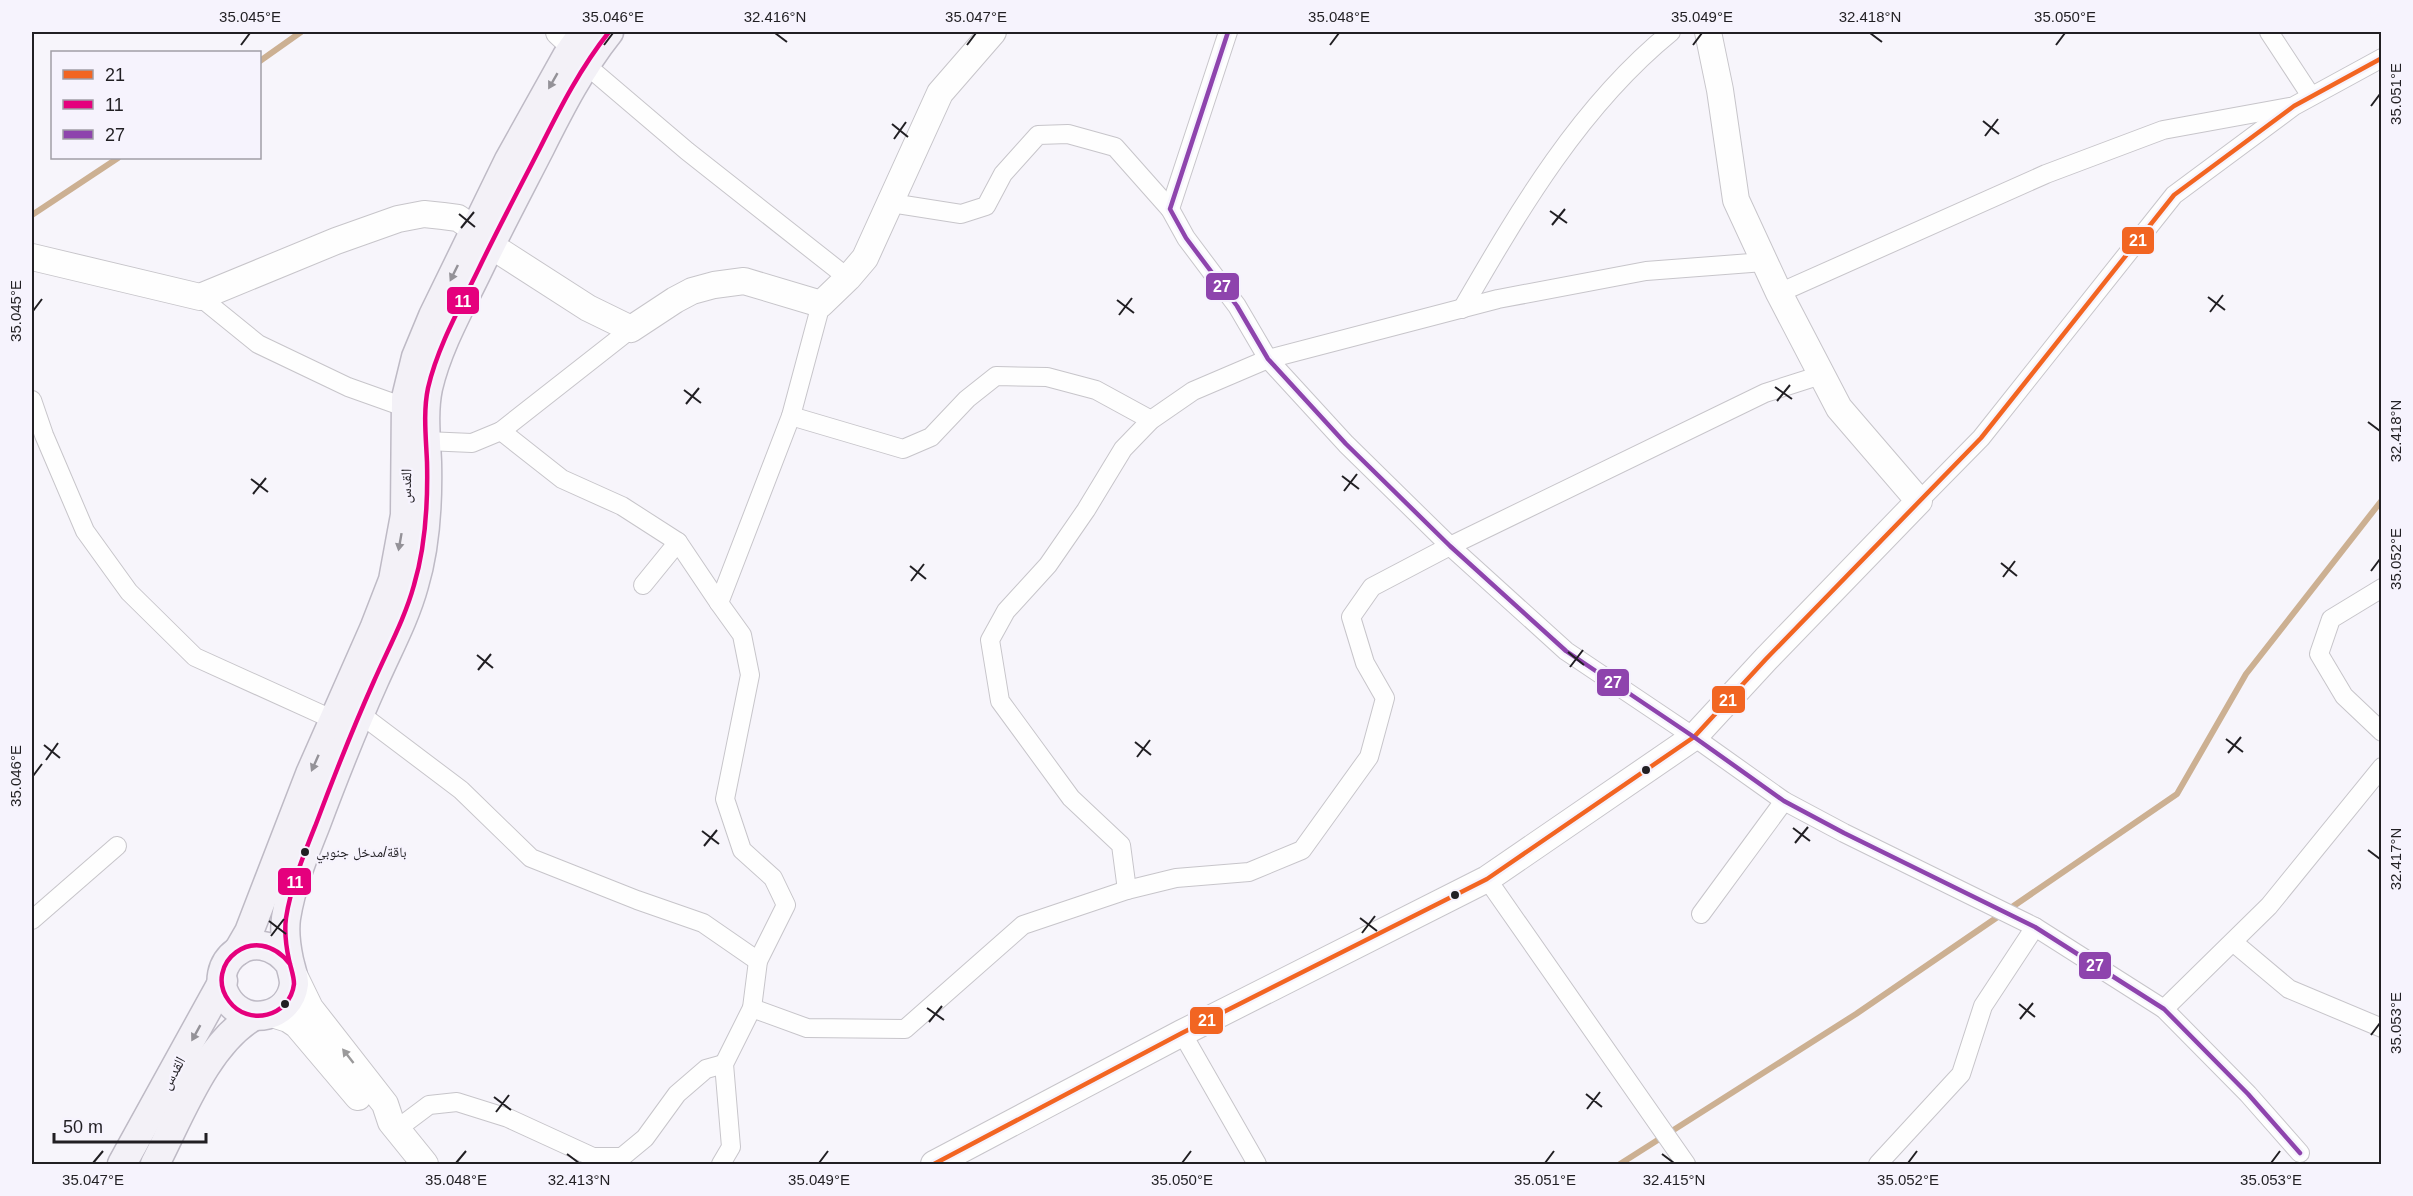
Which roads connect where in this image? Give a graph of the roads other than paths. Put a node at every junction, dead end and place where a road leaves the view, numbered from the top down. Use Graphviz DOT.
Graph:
graph roads {
  1 [pos="609,32"];
  2 [pos="993,32"];
  3 [pos="1228,32"];
  4 [pos="1671,32"];
  5 [pos="1708,32"];
  6 [pos="2269,32"];
  7 [pos="578,47"];
  8 [pos="2382,58"];
  9 [pos="2312,96"];
  10 [pos="2294,106"];
  11 [pos="891,203"];
  12 [pos="1170,208"];
  13 [pos="482,237"];
  14 [pos="32,257"];
  15 [pos="1764,261"];
  16 [pos="848,278"];
  17 [pos="1779,293"];
  18 [pos="200,297"];
  19 [pos="821,304"];
  20 [pos="1462,309"];
  21 [pos="632,329"];
  22 [pos="1268,359"];
  23 [pos="1821,375"];
  24 [pos="32,400"];
  25 [pos="407,408"];
  26 [pos="791,416"];
  27 [pos="1151,420"];
  28 [pos="501,431"];
  29 [pos="426,441"];
  30 [pos="1919,501"];
  31 [pos="678,542"];
  32 [pos="1450,546"];
  33 [pos="643,585"];
  34 [pos="2382,588"];
  35 [pos="719,603"];
  36 [pos="347,717"];
  37 [pos="2382,732"];
  38 [pos="1694,737"];
  39 [pos="2382,767"];
  40 [pos="1784,801"];
  41 [pos="117,846"];
  42 [pos="1487,879"];
  43 [pos="1127,890"];
  44 [pos="1701,915"];
  45 [pos="32,920"];
  46 [pos="2035,927"];
  47 [pos="2233,942"];
  48 [pos="238,951"];
  49 [pos="758,961"];
  50 [pos="292,970"];
  51 [pos="222,981"];
  52 [pos="752,1008"];
  53 [pos="2164,1009"];
  54 [pos="263,1015"];
  55 [pos="2382,1028"];
  56 [pos="1182,1033"];
  57 [pos="724,1064"];
  58 [pos="394,1125"];
  59 [pos="2300,1153"];
  60 [pos="122,1164"];
  61 [pos="155,1164"];
  62 [pos="425,1164"];
  63 [pos="721,1164"];
  64 [pos="934,1164"];
  65 [pos="1257,1164"];
  66 [pos="1686,1164"];
  67 [pos="1878,1164"];
  1 -- 7 [label="main road, القدس"];
  2 -- 11 [label="street"];
  3 -- 12 [label="street"];
  4 -- 20 [label="street"];
  5 -- 15 [label="street"];
  6 -- 9 [label="street"];
  7 -- 13 [label="main road, القدس"];
  7 -- 16 [label="street"];
  8 -- 9 [label="street"];
  9 -- 10 [label="street"];
  10 -- 17 [label="street"];
  10 -- 30 [label="street"];
  11 -- 12 [label="street"];
  11 -- 16 [label="street"];
  12 -- 22 [label="street"];
  13 -- 18 [label="street"];
  13 -- 21 [label="street"];
  13 -- 25 [label="main road, القدس, one-way"];
  13 -- 29 [label="main road, القدس"];
  14 -- 18 [label="street"];
  15 -- 17 [label="street"];
  15 -- 20 [label="street"];
  16 -- 19 [label="street"];
  17 -- 23 [label="street"];
  18 -- 25 [label="street"];
  19 -- 21 [label="street"];
  19 -- 26 [label="street"];
  20 -- 22 [label="street"];
  21 -- 28 [label="street"];
  22 -- 27 [label="street"];
  22 -- 32 [label="street"];
  23 -- 30 [label="street"];
  23 -- 32 [label="street"];
  24 -- 36 [label="street"];
  25 -- 36 [label="main road, القدس, one-way"];
  26 -- 27 [label="street"];
  26 -- 35 [label="street"];
  27 -- 43 [label="street"];
  28 -- 29 [label="street"];
  28 -- 31 [label="street"];
  29 -- 36 [label="main road, القدس"];
  30 -- 38 [label="street"];
  31 -- 33 [label="street"];
  31 -- 35 [label="street"];
  32 -- 38 [label="street"];
  32 -- 43 [label="street"];
  34 -- 37 [label="street"];
  35 -- 49 [label="street"];
  36 -- 48 [label="main road, القدس, one-way"];
  36 -- 49 [label="street"];
  36 -- 50 [label="main road, القدس"];
  38 -- 40 [label="street"];
  38 -- 42 [label="street"];
  39 -- 47 [label="street"];
  40 -- 44 [label="street"];
  40 -- 46 [label="street"];
  41 -- 45 [label="street"];
  42 -- 56 [label="street"];
  42 -- 66 [label="street"];
  43 -- 52 [label="street"];
  46 -- 53 [label="street"];
  46 -- 67 [label="street"];
  47 -- 53 [label="street"];
  47 -- 55 [label="street"];
  48 -- 50 [label="main road"];
  48 -- 51 [label="main road"];
  49 -- 52 [label="street"];
  50 -- 54 [label="main road"];
  58 -- 50 [label="street, one-way"];
  51 -- 54 [label="main road"];
  51 -- 60 [label="main road, القدس, one-way"];
  52 -- 57 [label="street"];
  53 -- 59 [label="street"];
  54 -- 58 [label="street"];
  54 -- 61 [label="main road, القدس"];
  56 -- 64 [label="street"];
  56 -- 65 [label="street"];
  57 -- 58 [label="street"];
  57 -- 63 [label="street"];
  58 -- 62 [label="street"];
}
